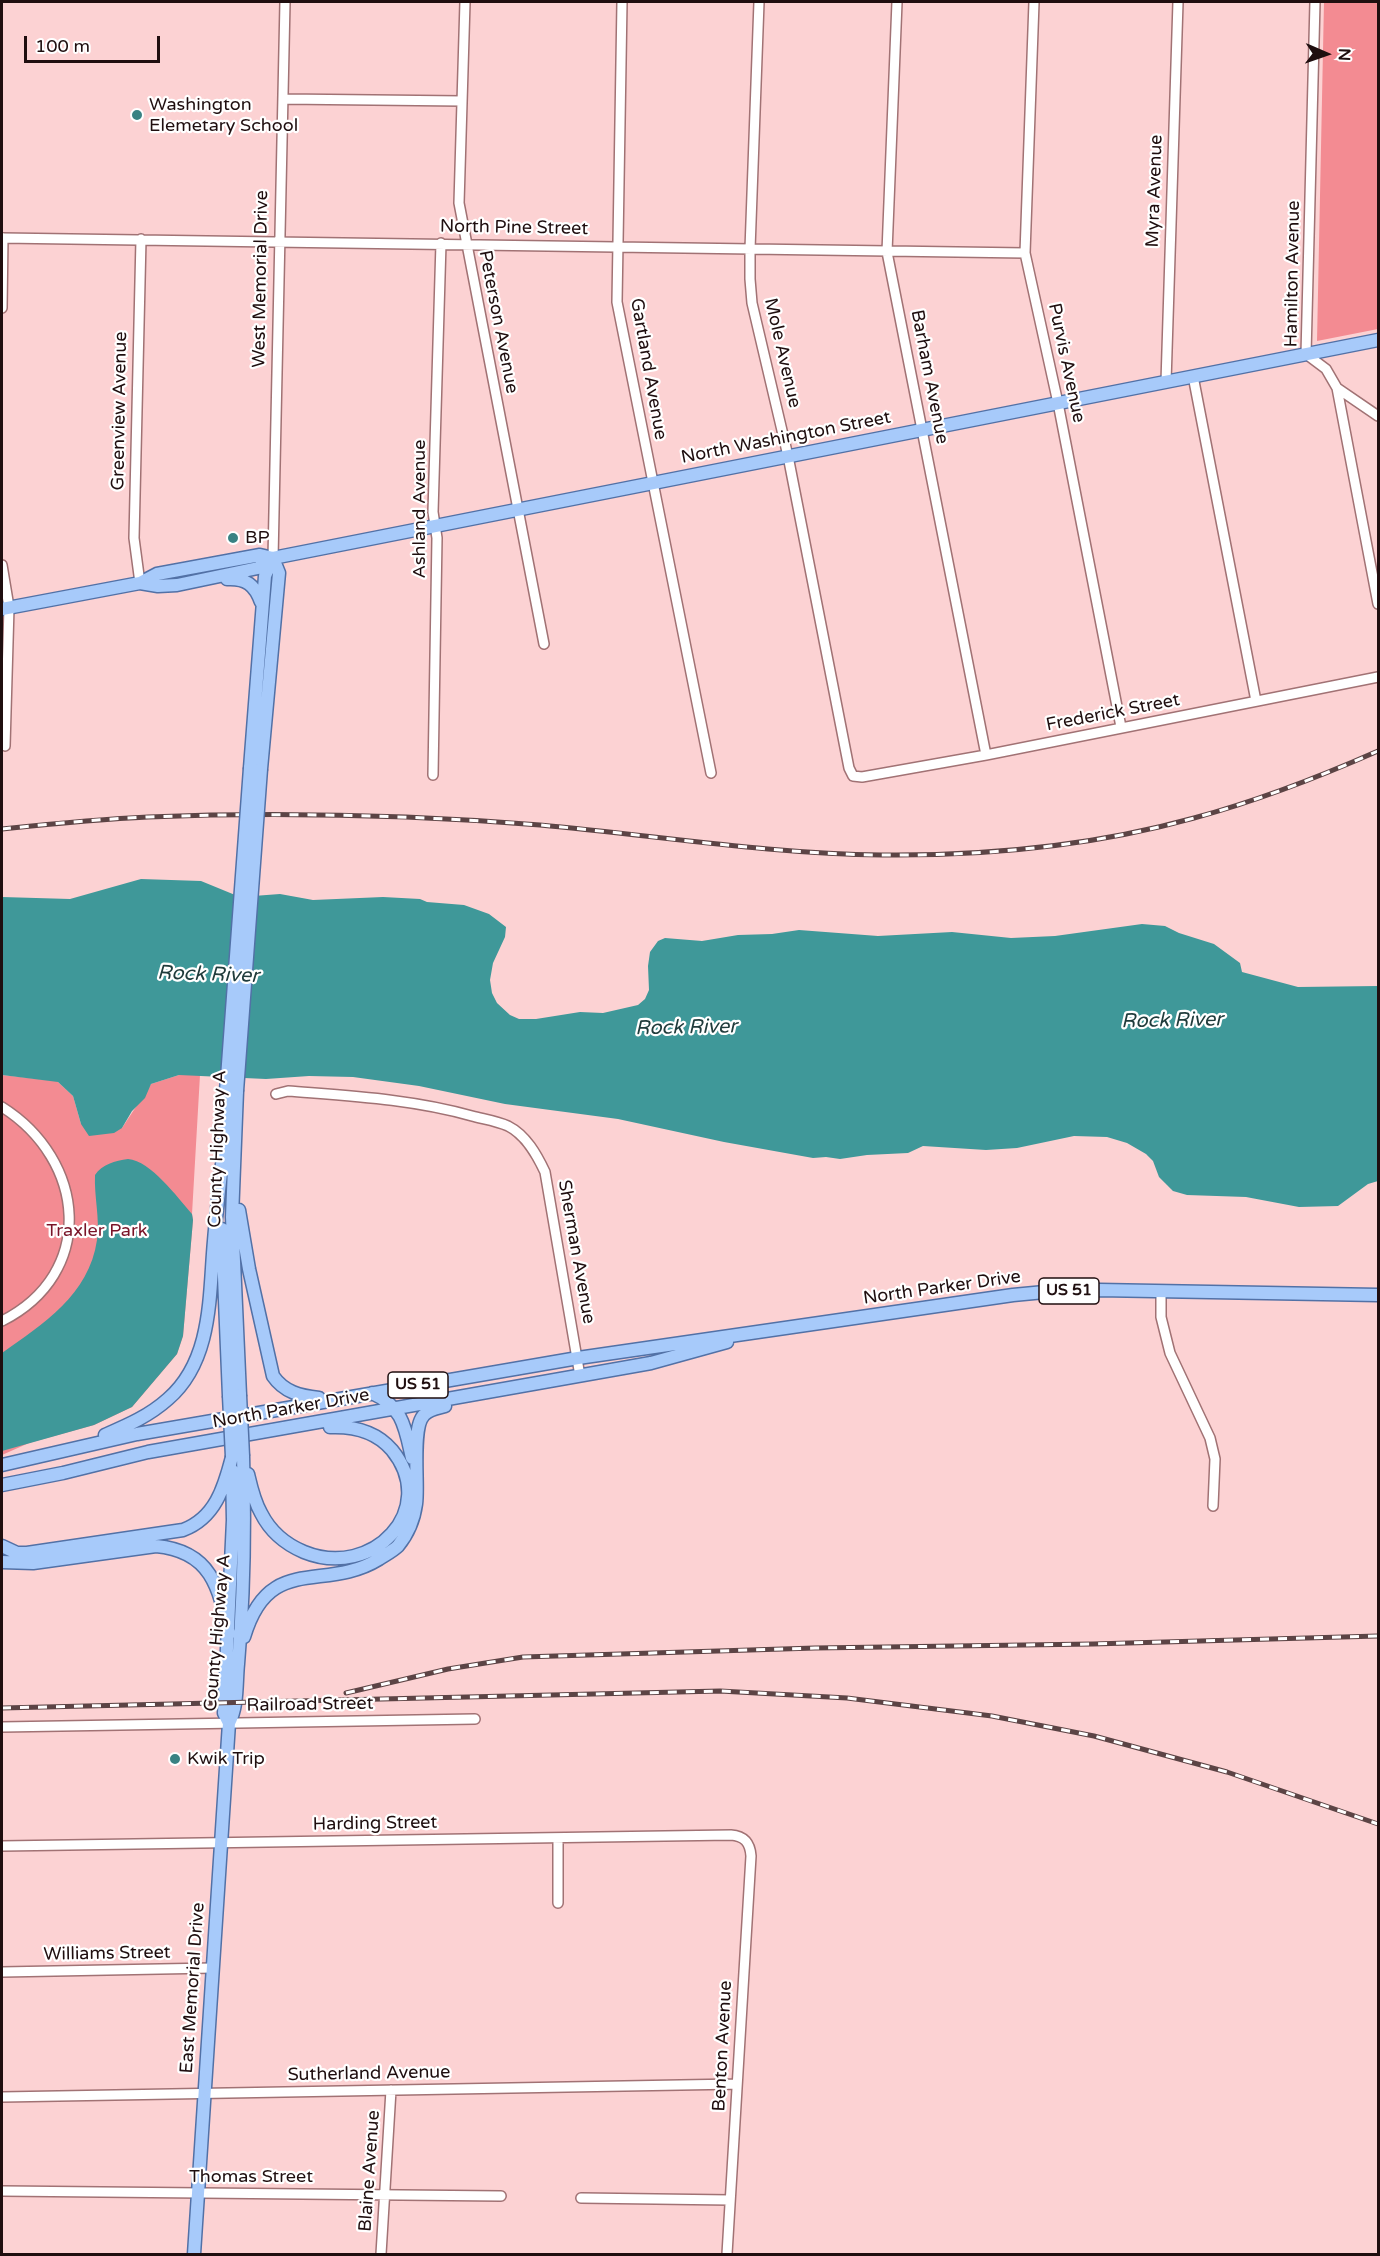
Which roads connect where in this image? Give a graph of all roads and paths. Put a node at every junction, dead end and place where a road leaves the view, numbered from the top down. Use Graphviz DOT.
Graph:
graph roads {
  1 [pos="285,2"];
  2 [pos="465,2"];
  3 [pos="622,2"];
  4 [pos="759,2"];
  5 [pos="897,2"];
  6 [pos="1034,2"];
  7 [pos="1178,2"];
  8 [pos="1315,2"];
  9 [pos="284,99"];
  10 [pos="462,101"];
  11 [pos="2,238"];
  12 [pos="141,240"];
  13 [pos="280,241"];
  14 [pos="441,243"];
  15 [pos="466,245"];
  16 [pos="619,247"];
  17 [pos="750,249"];
  18 [pos="887,252"];
  19 [pos="1025,253"];
  20 [pos="2,308"];
  21 [pos="1378,340"];
  22 [pos="1306,354"];
  23 [pos="1192,376"];
  24 [pos="1166,382"];
  25 [pos="1337,388"];
  26 [pos="1058,403"];
  27 [pos="1378,416"];
  28 [pos="922,430"];
  29 [pos="788,456"];
  30 [pos="652,482"];
  31 [pos="518,509"];
  32 [pos="436,525"];
  33 [pos="273,558"];
  34 [pos="2,565"];
  35 [pos="196,581"];
  36 [pos="140,583"];
  37 [pos="1378,604"];
  38 [pos="263,607"];
  39 [pos="5,608"];
  40 [pos="544,644"];
  41 [pos="1378,677"];
  42 [pos="1256,701"];
  43 [pos="1121,728"];
  44 [pos="5,746"];
  45 [pos="986,755"];
  46 [pos="256,769"];
  47 [pos="711,773"];
  48 [pos="433,776"];
  49 [pos="853,776"];
  50 [pos="231,1091"];
  51 [pos="276,1094"];
  52 [pos="2,1107"];
  53 [pos="233,1154"];
  54 [pos="222,1164"];
  55 [pos="1161,1292"];
  56 [pos="1378,1295"];
  57 [pos="2,1322"];
  58 [pos="763,1331"];
  59 [pos="578,1358"];
  60 [pos="580,1376"];
  61 [pos="372,1393"];
  62 [pos="483,1393"];
  63 [pos="234,1395"];
  64 [pos="332,1400"];
  65 [pos="396,1408"];
  66 [pos="281,1430"];
  67 [pos="74,1448"];
  68 [pos="237,1457"];
  69 [pos="3,1465"];
  70 [pos="63,1473"];
  71 [pos="417,1483"];
  72 [pos="2,1485"];
  73 [pos="2,1494"];
  74 [pos="1214,1506"];
  75 [pos="2,1546"];
  76 [pos="2,1562"];
  77 [pos="229,1634"];
  78 [pos="238,1655"];
  79 [pos="475,1719"];
  80 [pos="229,1723"];
  81 [pos="2,1727"];
  82 [pos="558,1838"];
  83 [pos="746,1841"];
  84 [pos="221,1843"];
  85 [pos="2,1846"];
  86 [pos="558,1903"];
  87 [pos="213,1968"];
  88 [pos="2,1972"];
  89 [pos="737,2084"];
  90 [pos="392,2090"];
  91 [pos="204,2094"];
  92 [pos="2,2097"];
  93 [pos="2,2191"];
  94 [pos="198,2193"];
  95 [pos="385,2195"];
  96 [pos="501,2196"];
  97 [pos="581,2198"];
  98 [pos="730,2200"];
  99 [pos="194,2254"];
  100 [pos="381,2254"];
  101 [pos="727,2254"];
  1 -- 9 [label="street, West Memorial Drive"];
  2 -- 10 [label="street, Peterson Avenue"];
  3 -- 16 [label="street, Gartland Avenue"];
  4 -- 17 [label="street, Mole Avenue"];
  5 -- 18 [label="street, Barham Avenue"];
  6 -- 19 [label="street, Purvis Avenue"];
  7 -- 24 [label="street, Myra Avenue"];
  8 -- 22 [label="street, Hamilton Avenue"];
  9 -- 10 [label="street"];
  9 -- 13 [label="street, West Memorial Drive"];
  10 -- 15 [label="street, Peterson Avenue"];
  11 -- 12 [label="street, North Pine Street"];
  11 -- 20 [label="street"];
  12 -- 13 [label="street, North Pine Street"];
  12 -- 36 [label="street, Greenview Avenue"];
  13 -- 14 [label="street, North Pine Street"];
  13 -- 33 [label="street, West Memorial Drive"];
  14 -- 15 [label="street, North Pine Street"];
  14 -- 32 [label="street, Ashland Avenue"];
  15 -- 16 [label="street, North Pine Street"];
  15 -- 31 [label="street, Peterson Avenue"];
  16 -- 17 [label="street, North Pine Street"];
  16 -- 30 [label="street, Gartland Avenue"];
  17 -- 18 [label="street, North Pine Street"];
  17 -- 29 [label="street, Mole Avenue"];
  18 -- 19 [label="street, North Pine Street"];
  18 -- 28 [label="street, Barham Avenue"];
  19 -- 26 [label="street, Purvis Avenue"];
  21 -- 22 [label="main road, North Washington Street"];
  22 -- 23 [label="main road, North Washington Street"];
  22 -- 25 [label="street, Hamilton Avenue"];
  23 -- 24 [label="main road, North Washington Street"];
  23 -- 42 [label="street"];
  24 -- 26 [label="main road, North Washington Street"];
  25 -- 27 [label="street"];
  25 -- 37 [label="street, Hamilton Avenue"];
  26 -- 28 [label="main road, North Washington Street"];
  26 -- 43 [label="street, Purvis Avenue"];
  28 -- 29 [label="main road, North Washington Street"];
  28 -- 45 [label="street, Barham Avenue"];
  29 -- 30 [label="main road, North Washington Street"];
  29 -- 49 [label="street, Mole Avenue"];
  30 -- 31 [label="main road, North Washington Street"];
  30 -- 47 [label="street, Gartland Avenue"];
  31 -- 32 [label="main road, North Washington Street"];
  31 -- 40 [label="street, Peterson Avenue"];
  32 -- 33 [label="main road, North Washington Street"];
  32 -- 48 [label="street, Ashland Avenue"];
  33 -- 35 [label="main road, North Washington Street"];
  33 -- 36 [label="main road, North Washington Street"];
  33 -- 38 [label="main road, West Memorial Drive"];
  33 -- 46 [label="main road, West Memorial Drive"];
  34 -- 39 [label="street"];
  35 -- 36 [label="main road, North Washington Street"];
  35 -- 38 [label="main road"];
  36 -- 39 [label="main road, North Washington Street"];
  38 -- 46 [label="main road, West Memorial Drive"];
  39 -- 44 [label="street"];
  41 -- 42 [label="street, Frederick Street"];
  42 -- 43 [label="street, Frederick Street"];
  43 -- 45 [label="street, Frederick Street"];
  45 -- 49 [label="street, Frederick Street"];
  46 -- 50 [label="main road, County Highway A, bridge"];
  50 -- 53 [label="main road, County Highway A"];
  50 -- 54 [label="main road, County Highway A"];
  51 -- 59 [label="street, Sherman Avenue"];
  52 -- 57 [label="street"];
  53 -- 63 [label="main road, County Highway A"];
  53 -- 64 [label="main road"];
  54 -- 63 [label="main road, County Highway A"];
  54 -- 67 [label="main road"];
  55 -- 56 [label="main road, North Parker Drive / US 51"];
  55 -- 58 [label="main road, North Parker Drive / US 51"];
  55 -- 74 [label="street"];
  58 -- 59 [label="main road, North Parker Drive / US 51"];
  58 -- 60 [label="main road, North Parker Drive / US 51"];
  59 -- 60 [label="street, Sherman Avenue"];
  59 -- 61 [label="main road, North Parker Drive / US 51"];
  60 -- 62 [label="main road, North Parker Drive / US 51"];
  61 -- 64 [label="main road, North Parker Drive / US 51"];
  61 -- 65 [label="main road"];
  62 -- 65 [label="main road, North Parker Drive / US 51"];
  62 -- 71 [label="main road"];
  63 -- 68 [label="main road, County Highway A, bridge"];
  64 -- 67 [label="main road, North Parker Drive / US 51"];
  65 -- 66 [label="main road, North Parker Drive / US 51"];
  65 -- 71 [label="main road"];
  66 -- 68 [label="main road"];
  66 -- 70 [label="main road, North Parker Drive / US 51"];
  67 -- 69 [label="main road, North Parker Drive / US 51"];
  68 -- 75 [label="main road"];
  68 -- 77 [label="main road, County Highway A"];
  68 -- 78 [label="main road, County Highway A"];
  70 -- 72 [label="main road, North Parker Drive / US 51"];
  70 -- 73 [label="main road"];
  71 -- 78 [label="main road"];
  76 -- 77 [label="main road"];
  77 -- 80 [label="main road, County Highway A"];
  78 -- 80 [label="main road, County Highway A"];
  79 -- 80 [label="street, Railroad Street"];
  80 -- 81 [label="street, Railroad Street"];
  80 -- 84 [label="main road, East Memorial Drive"];
  82 -- 83 [label="street, Harding Street"];
  82 -- 84 [label="street, Harding Street"];
  82 -- 86 [label="street"];
  83 -- 89 [label="street, Benton Avenue"];
  84 -- 85 [label="street, Harding Street"];
  84 -- 87 [label="main road, East Memorial Drive"];
  87 -- 88 [label="street, Williams Street"];
  87 -- 91 [label="main road, East Memorial Drive"];
  89 -- 90 [label="street, Sutherland Avenue"];
  89 -- 98 [label="street, Benton Avenue"];
  90 -- 91 [label="street, Sutherland Avenue"];
  90 -- 95 [label="street, Blaine Avenue"];
  91 -- 92 [label="street, Sutherland Avenue"];
  91 -- 94 [label="main road, East Memorial Drive"];
  93 -- 94 [label="street, Thomas Street"];
  94 -- 95 [label="street, Thomas Street"];
  94 -- 99 [label="main road, East Memorial Drive"];
  95 -- 96 [label="street, Thomas Street"];
  95 -- 100 [label="street, Blaine Avenue"];
  97 -- 98 [label="street"];
  98 -- 101 [label="street, Benton Avenue"];
}
